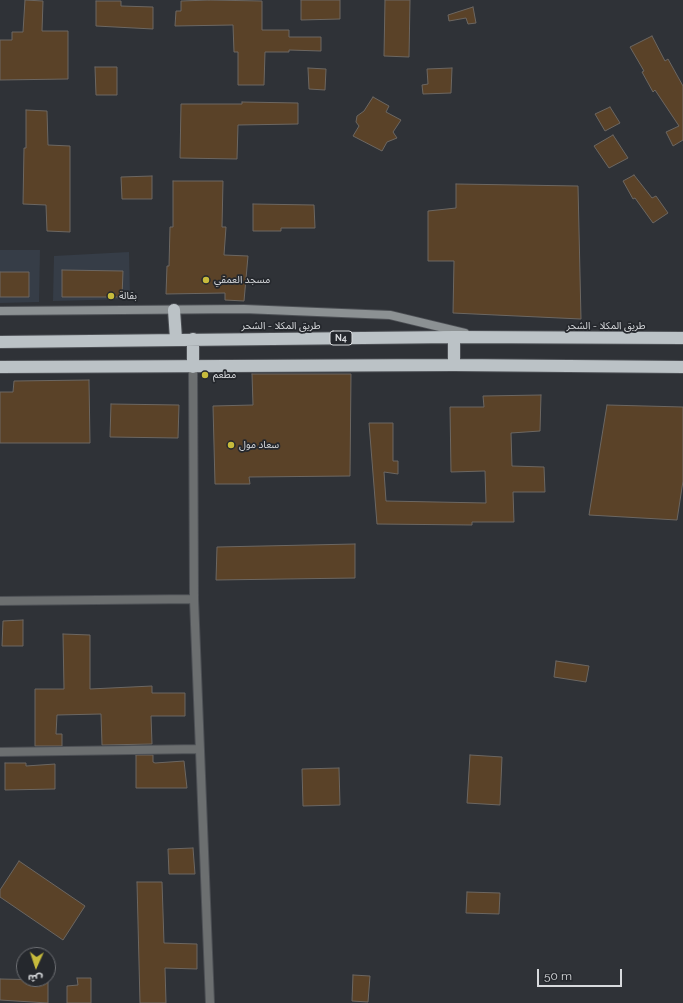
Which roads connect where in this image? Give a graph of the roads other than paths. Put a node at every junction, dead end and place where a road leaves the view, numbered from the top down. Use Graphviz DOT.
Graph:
graph roads {
  1 [pos="174,310"];
  2 [pos="0,312"];
  3 [pos="454,337"];
  4 [pos="480,337"];
  5 [pos="683,338"];
  6 [pos="176,339"];
  7 [pos="193,339"];
  8 [pos="0,342"];
  9 [pos="454,365"];
  10 [pos="193,366"];
  11 [pos="683,367"];
  12 [pos="0,368"];
  13 [pos="194,599"];
  14 [pos="0,602"];
  15 [pos="200,748"];
  16 [pos="0,752"];
  17 [pos="210,1003"];
  1 -- 2 [label="street"];
  1 -- 4 [label="street"];
  1 -- 6 [label="highway"];
  3 -- 4 [label="highway, طريق المكلا - الشحر / N4"];
  3 -- 7 [label="highway, طريق المكلا - الشحر / N4"];
  3 -- 9 [label="highway"];
  4 -- 5 [label="highway, طريق المكلا - الشحر / N4"];
  6 -- 7 [label="highway, طريق المكلا - الشحر / N4"];
  6 -- 8 [label="highway, طريق المكلا - الشحر / N4"];
  7 -- 10 [label="highway"];
  9 -- 10 [label="highway"];
  9 -- 11 [label="highway"];
  10 -- 12 [label="highway"];
  10 -- 13 [label="street"];
  13 -- 14 [label="street"];
  13 -- 15 [label="street"];
  15 -- 16 [label="street"];
  15 -- 17 [label="street"];
}
